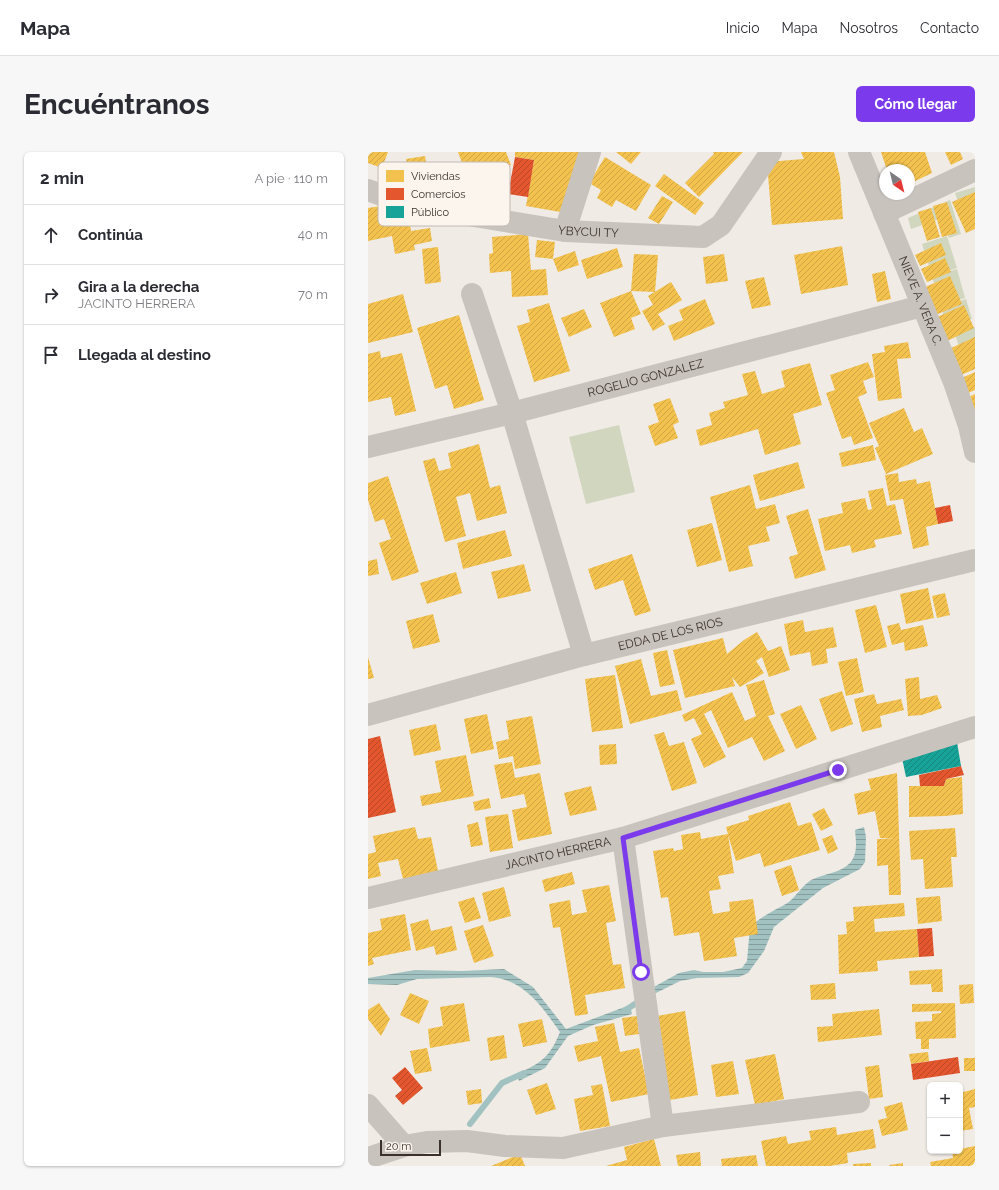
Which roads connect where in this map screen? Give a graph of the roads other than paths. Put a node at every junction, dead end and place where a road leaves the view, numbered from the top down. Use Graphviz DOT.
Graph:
graph roads {
  1 [pos="590,152"];
  2 [pos="771,152"];
  3 [pos="859,152"];
  4 [pos="975,170"];
  5 [pos="368,190"];
  6 [pos="378,194"];
  7 [pos="884,213"];
  8 [pos="510,222"];
  9 [pos="565,231"];
  10 [pos="472,294"];
  11 [pos="922,306"];
  12 [pos="512,413"];
  13 [pos="368,447"];
  14 [pos="975,452"];
  15 [pos="975,560"];
  16 [pos="584,655"];
  17 [pos="368,715"];
  18 [pos="975,727"];
  19 [pos="623,838"];
  20 [pos="368,898"];
  21 [pos="859,1102"];
  22 [pos="368,1105"];
  23 [pos="663,1126"];
  24 [pos="404,1146"];
  25 [pos="565,1157"];
  26 [pos="368,1158"];
  1 -- 9 [label="street"];
  2 -- 9 [label="street, YBYCUI TY"];
  3 -- 7 [label="street, NIEVE A. VERA C."];
  4 -- 7 [label="street"];
  5 -- 6 [label="street, YBYCUI TY"];
  7 -- 11 [label="street, NIEVE A. VERA C."];
  8 -- 9 [label="street, YBYCUI TY"];
  10 -- 12 [label="street"];
  11 -- 12 [label="street, ROGELIO GONZALEZ"];
  11 -- 14 [label="street, NIEVE A. VERA C."];
  12 -- 13 [label="street, ROGELIO GONZALEZ"];
  12 -- 16 [label="street"];
  15 -- 16 [label="street, EDDA DE LOS RIOS"];
  16 -- 17 [label="street, EDDA DE LOS RIOS"];
  18 -- 19 [label="street, JACINTO HERRERA"];
  19 -- 20 [label="street, JACINTO HERRERA"];
  19 -- 23 [label="street"];
  21 -- 23 [label="street"];
  22 -- 24 [label="street"];
  23 -- 25 [label="street"];
  24 -- 25 [label="street"];
  24 -- 26 [label="street"];
}
